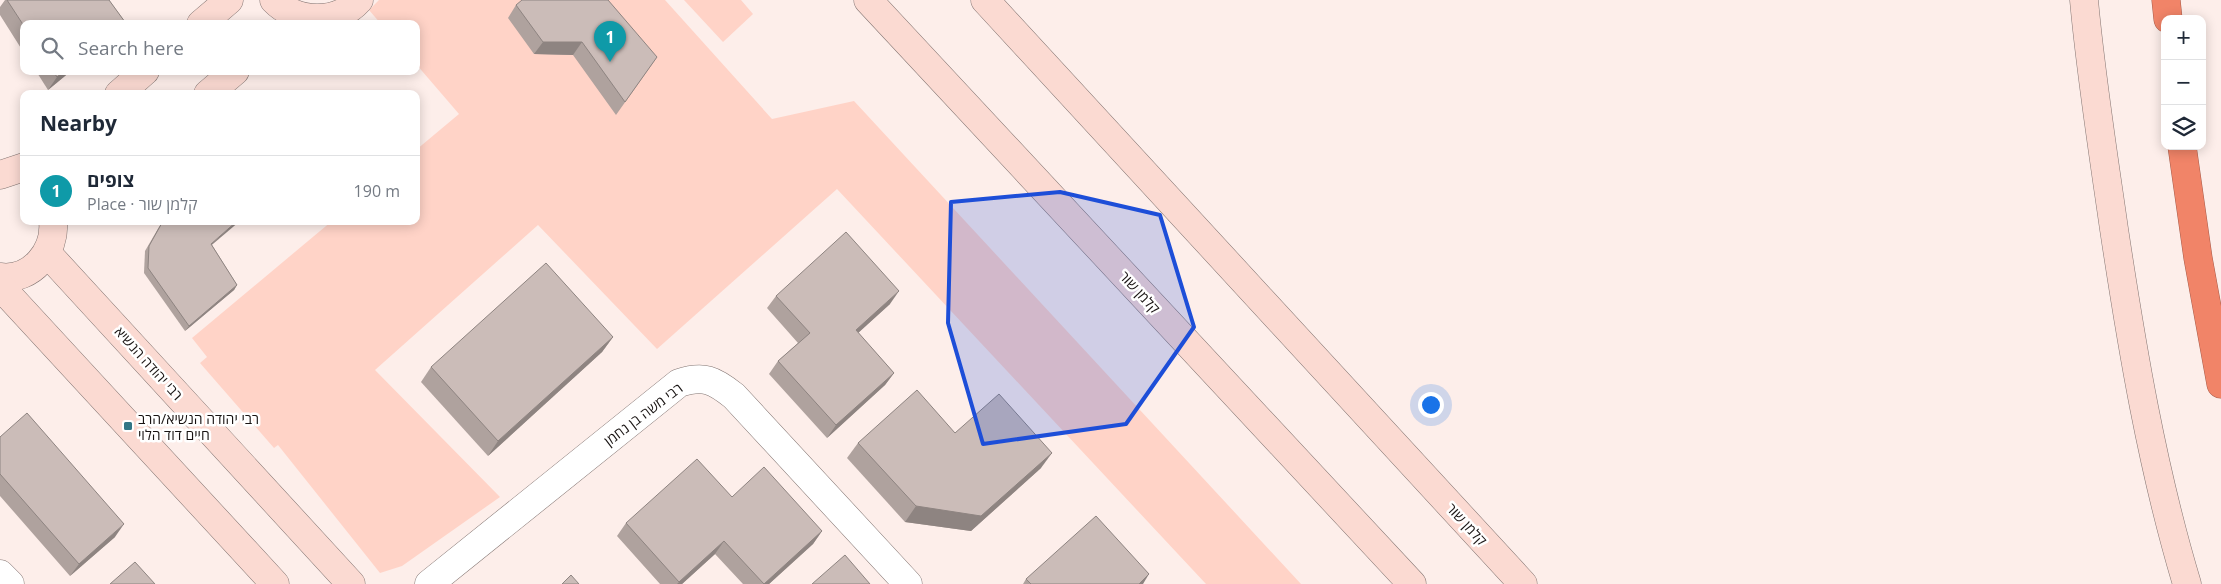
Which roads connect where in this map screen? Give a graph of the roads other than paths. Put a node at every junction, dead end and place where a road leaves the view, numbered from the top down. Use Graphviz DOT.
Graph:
graph roads {
  1 [pos="229,0"];
  2 [pos="274,0"];
  3 [pos="358,0"];
  4 [pos="868,0"];
  5 [pos="985,0"];
  6 [pos="2084,0"];
  7 [pos="2166,0"];
  8 [pos="2168,15"];
  9 [pos="206,20"];
  10 [pos="300,20"];
  11 [pos="140,75"];
  12 [pos="230,75"];
  13 [pos="124,90"];
  14 [pos="213,90"];
  15 [pos="2183,150"];
  16 [pos="20,168"];
  17 [pos="0,176"];
  18 [pos="20,180"];
  19 [pos="54,231"];
  20 [pos="0,277"];
  21 [pos="0,286"];
  22 [pos="2221,384"];
  23 [pos="0,574"];
  24 [pos="10,584"];
  25 [pos="275,584"];
  26 [pos="351,584"];
  27 [pos="429,584"];
  28 [pos="908,584"];
  29 [pos="1412,584"];
  30 [pos="1523,584"];
  31 [pos="2187,584"];
  1 -- 9 [label="main road"];
  2 -- 10 [label="main road"];
  3 -- 10 [label="main road"];
  4 -- 29 [label="main road, קלמן שור"];
  5 -- 30 [label="main road, קלמן שור"];
  6 -- 31 [label="main road"];
  7 -- 8 [label="highway"];
  11 -- 13 [label="main road"];
  12 -- 14 [label="main road"];
  15 -- 22 [label="highway"];
  16 -- 17 [label="main road"];
  17 -- 18 [label="main road"];
  19 -- 20 [label="main road"];
  19 -- 26 [label="main road, רבי יהודה הנשיא"];
  21 -- 25 [label="main road"];
  23 -- 24 [label="street"];
  27 -- 28 [label="street, רבי משה בן נחמן"];
}
